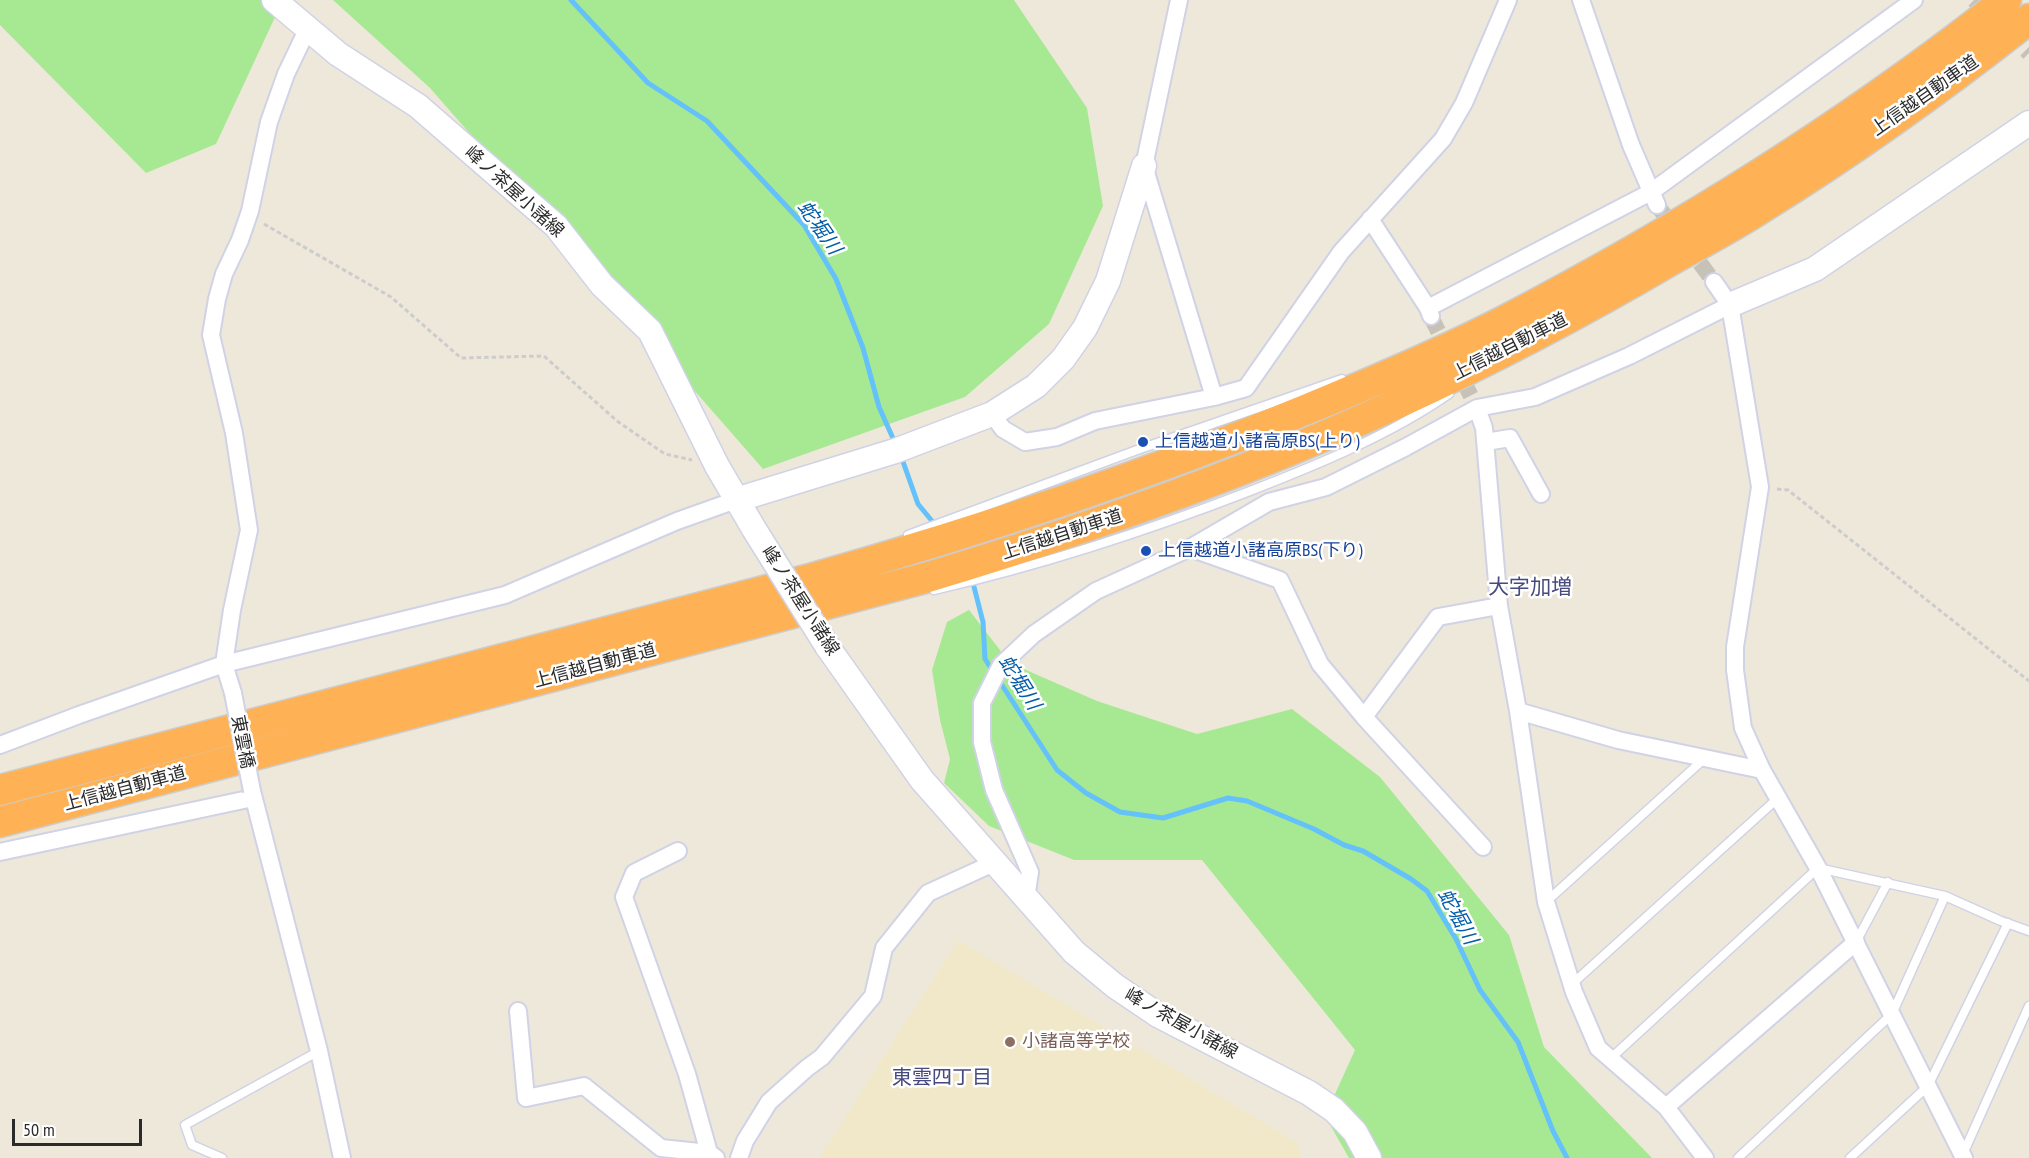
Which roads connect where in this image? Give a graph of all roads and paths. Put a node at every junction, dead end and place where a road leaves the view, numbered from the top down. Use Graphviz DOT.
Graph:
graph roads {
  1 [pos="274,0"];
  2 [pos="1179,0"];
  3 [pos="1508,0"];
  4 [pos="1581,0"];
  5 [pos="1914,0"];
  6 [pos="2006,0"];
  7 [pos="2029,19"];
  8 [pos="308,28"];
  9 [pos="2029,123"];
  10 [pos="1144,166"];
  11 [pos="1654,199"];
  12 [pos="248,215"];
  13 [pos="1370,219"];
  14 [pos="1714,282"];
  15 [pos="1730,305"];
  16 [pos="1510,333"];
  17 [pos="1414,354"];
  18 [pos="1348,377"];
  19 [pos="1465,383"];
  20 [pos="1456,389"];
  21 [pos="1214,398"];
  22 [pos="1477,408"];
  23 [pos="993,414"];
  24 [pos="1486,442"];
  25 [pos="717,466"];
  26 [pos="1760,487"];
  27 [pos="1541,494"];
  28 [pos="736,500"];
  29 [pos="980,519"];
  30 [pos="1190,548"];
  31 [pos="997,566"];
  32 [pos="800,572"];
  33 [pos="893,596"];
  34 [pos="826,604"];
  35 [pos="1499,606"];
  36 [pos="678,612"];
  37 [pos="224,664"];
  38 [pos="2029,681"];
  39 [pos="1518,711"];
  40 [pos="1364,717"];
  41 [pos="0,745"];
  42 [pos="1704,758"];
  43 [pos="1762,770"];
  44 [pos="0,790"];
  45 [pos="252,794"];
  46 [pos="1777,799"];
  47 [pos="0,822"];
  48 [pos="1483,847"];
  49 [pos="678,851"];
  50 [pos="0,852"];
  51 [pos="996,862"];
  52 [pos="1818,868"];
  53 [pos="1888,882"];
  54 [pos="1945,896"];
  55 [pos="1026,898"];
  56 [pos="1546,902"];
  57 [pos="2008,923"];
  58 [pos="2029,931"];
  59 [pos="1856,942"];
  60 [pos="1572,985"];
  61 [pos="2029,1006"];
  62 [pos="518,1011"];
  63 [pos="1892,1014"];
  64 [pos="319,1051"];
  65 [pos="1610,1059"];
  66 [pos="1928,1086"];
  67 [pos="1666,1107"];
  68 [pos="713,1156"];
  69 [pos="1962,1157"];
  70 [pos="222,1158"];
  71 [pos="342,1158"];
  72 [pos="739,1158"];
  73 [pos="1369,1158"];
  74 [pos="1705,1158"];
  75 [pos="1738,1158"];
  76 [pos="1850,1158"];
  1 -- 8 [label="main road, 峰ノ茶屋小諸線"];
  2 -- 10 [label="street"];
  3 -- 13 [label="street"];
  4 -- 11 [label="street"];
  5 -- 11 [label="street"];
  6 -- 16 [label="highway, 上信越自動車道"];
  7 -- 16 [label="highway, 上信越自動車道"];
  8 -- 12 [label="street"];
  8 -- 25 [label="main road, 峰ノ茶屋小諸線"];
  9 -- 15 [label="main road"];
  10 -- 21 [label="street"];
  10 -- 23 [label="main road"];
  11 -- 13 [label="street"];
  12 -- 25 [label="path"];
  12 -- 37 [label="street"];
  13 -- 21 [label="street"];
  14 -- 15 [label="street"];
  15 -- 22 [label="street"];
  15 -- 26 [label="street"];
  16 -- 17 [label="lane"];
  16 -- 19 [label="lane"];
  16 -- 29 [label="highway, 上信越自動車道"];
  16 -- 31 [label="highway, 上信越自動車道"];
  18 -- 29 [label="lane"];
  20 -- 31 [label="lane"];
  21 -- 23 [label="street"];
  22 -- 24 [label="street"];
  22 -- 30 [label="street"];
  23 -- 28 [label="main road"];
  24 -- 27 [label="street"];
  24 -- 35 [label="street"];
  25 -- 28 [label="main road, 峰ノ茶屋小諸線"];
  26 -- 38 [label="path"];
  26 -- 43 [label="street"];
  28 -- 37 [label="street"];
  28 -- 51 [label="main road, 峰ノ茶屋小諸線, bridge"];
  29 -- 36 [label="highway, 上信越自動車道"];
  30 -- 40 [label="street"];
  30 -- 55 [label="street"];
  31 -- 34 [label="highway, 上信越自動車道"];
  32 -- 36 [label="lane"];
  33 -- 34 [label="lane"];
  34 -- 47 [label="highway, 上信越自動車道"];
  35 -- 39 [label="street"];
  35 -- 40 [label="street"];
  36 -- 44 [label="highway, 上信越自動車道"];
  37 -- 41 [label="street"];
  37 -- 45 [label="street, 東雲橋, bridge"];
  39 -- 42 [label="street"];
  39 -- 56 [label="street"];
  40 -- 48 [label="street"];
  42 -- 43 [label="street"];
  42 -- 56 [label="lane"];
  43 -- 46 [label="street"];
  45 -- 50 [label="street"];
  45 -- 64 [label="street, 東雲橋"];
  46 -- 52 [label="street"];
  46 -- 60 [label="lane"];
  49 -- 68 [label="street"];
  51 -- 55 [label="main road, 峰ノ茶屋小諸線"];
  51 -- 72 [label="street"];
  52 -- 53 [label="lane"];
  52 -- 59 [label="street"];
  52 -- 65 [label="lane"];
  53 -- 54 [label="lane"];
  53 -- 59 [label="lane"];
  54 -- 57 [label="lane"];
  54 -- 63 [label="lane"];
  55 -- 73 [label="main road, 峰ノ茶屋小諸線"];
  56 -- 60 [label="street"];
  57 -- 58 [label="lane"];
  57 -- 66 [label="lane"];
  59 -- 63 [label="street"];
  59 -- 67 [label="street"];
  60 -- 65 [label="street"];
  61 -- 69 [label="lane"];
  62 -- 68 [label="street"];
  63 -- 66 [label="street"];
  63 -- 75 [label="lane"];
  64 -- 70 [label="lane"];
  64 -- 71 [label="street, 東雲橋"];
  65 -- 67 [label="street"];
  66 -- 69 [label="street"];
  66 -- 76 [label="lane"];
  67 -- 74 [label="street"];
}
